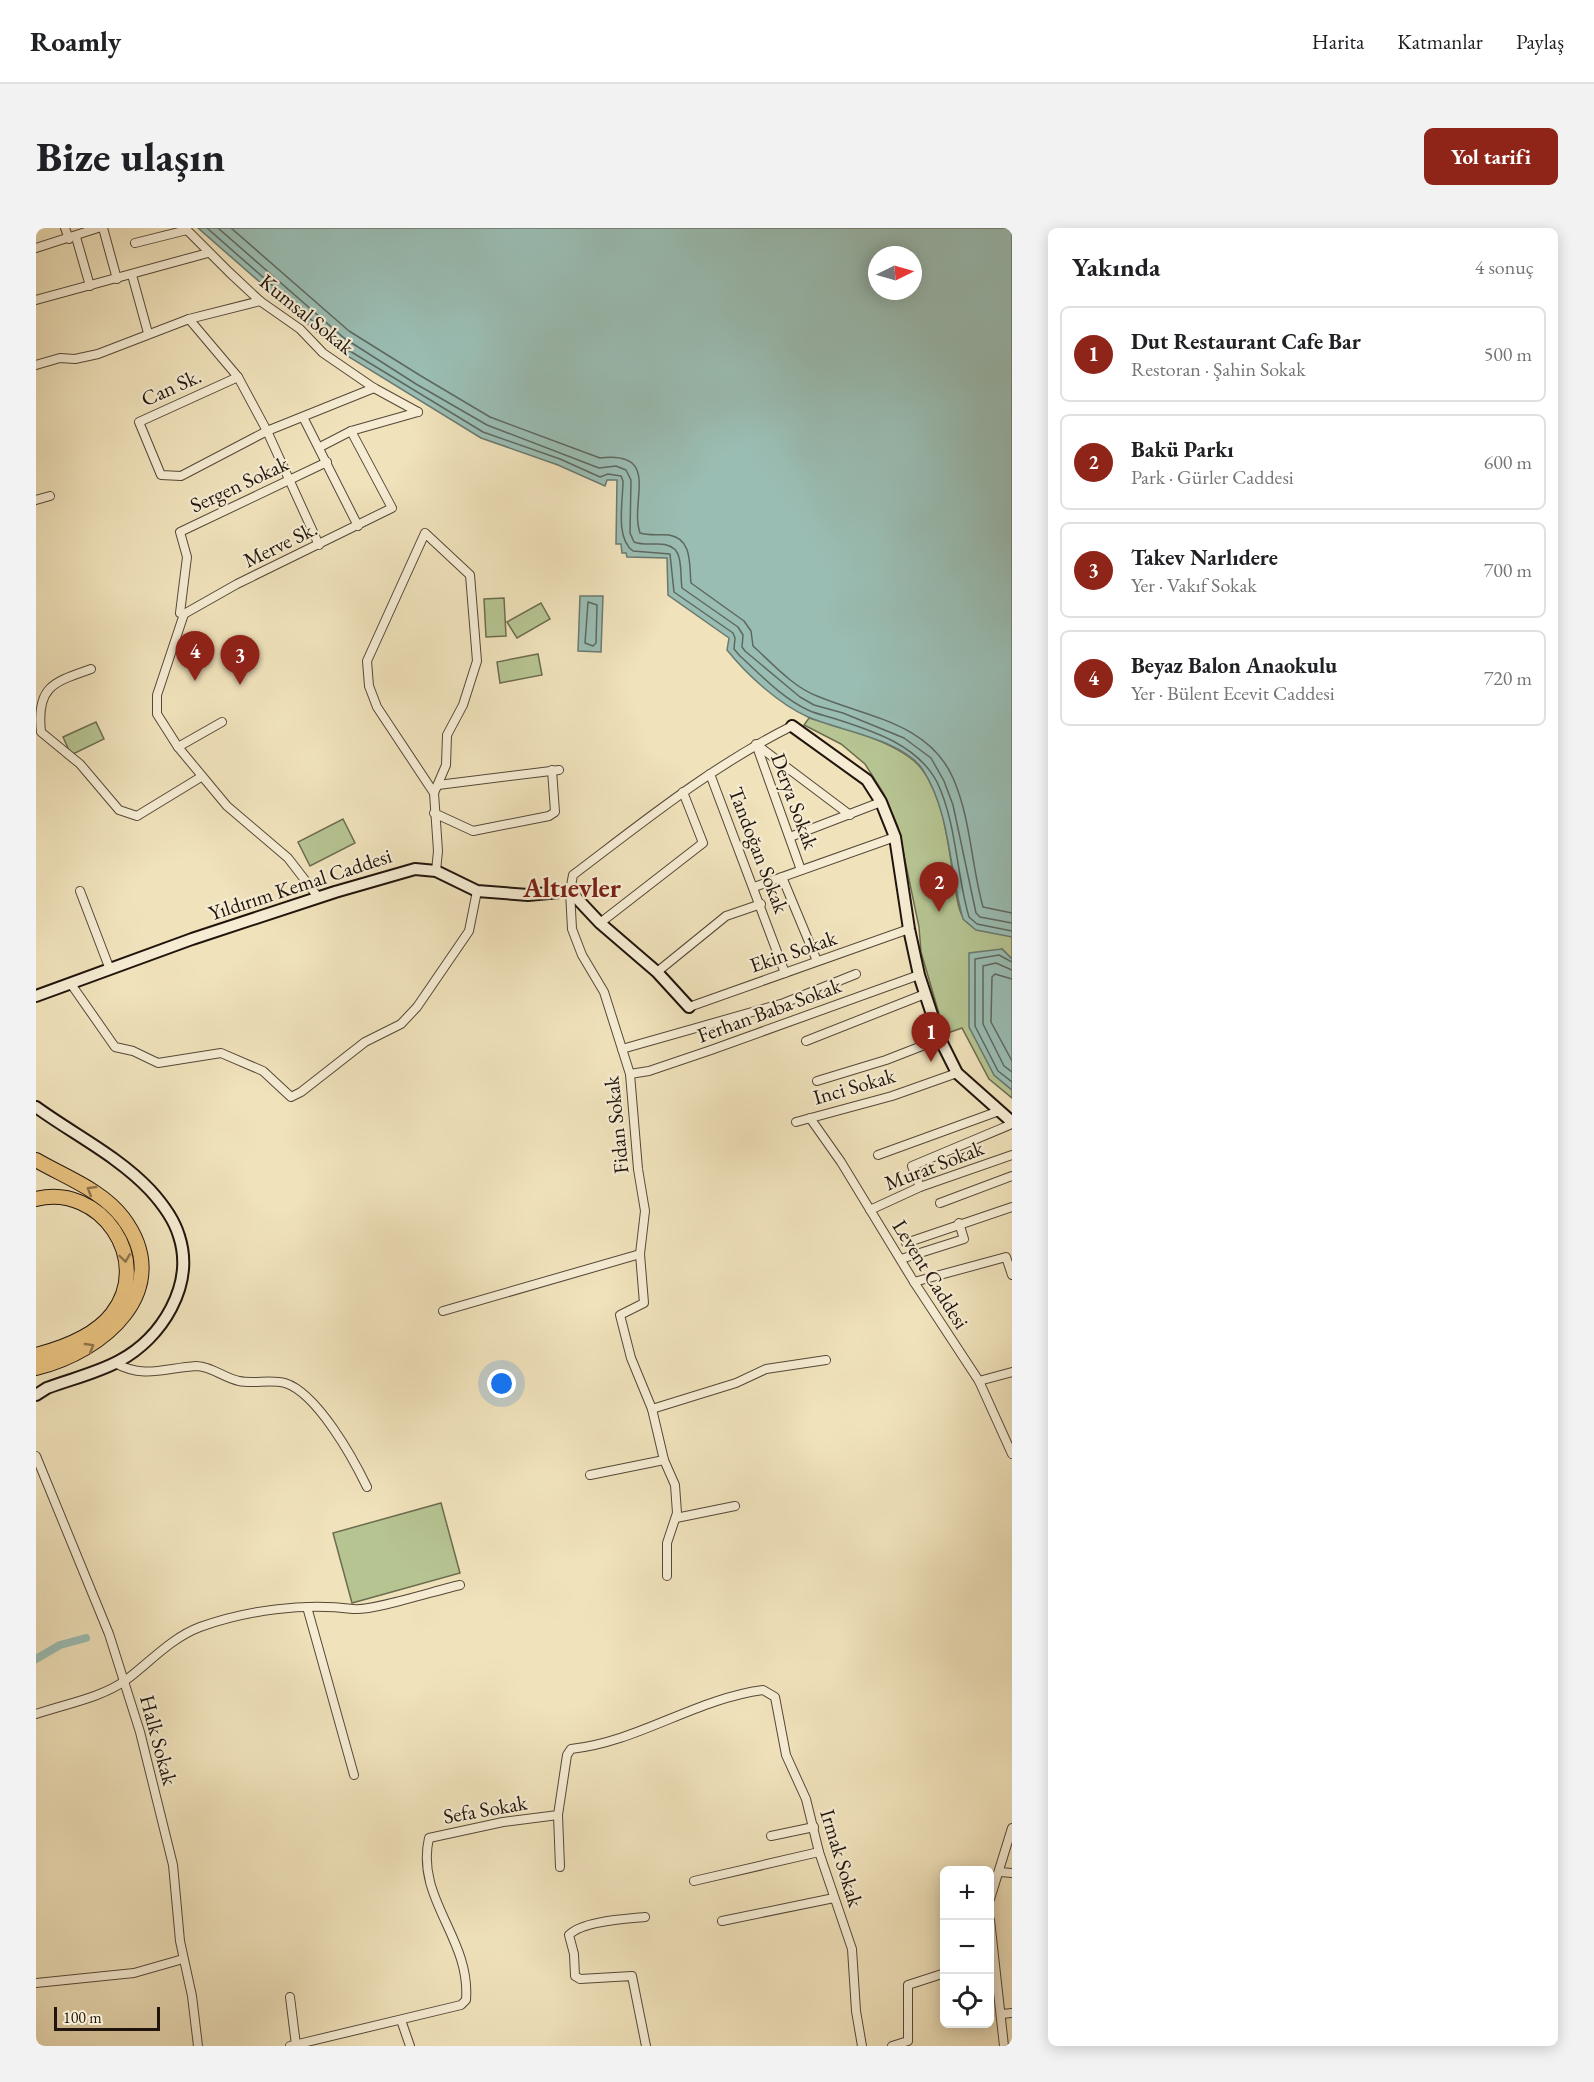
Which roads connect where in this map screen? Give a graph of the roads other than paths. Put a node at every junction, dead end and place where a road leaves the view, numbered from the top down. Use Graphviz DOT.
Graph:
graph roads {
  1 [pos="65,228"];
  2 [pos="100,228"];
  3 [pos="186,229"];
  4 [pos="73,238"];
  5 [pos="135,243"];
  6 [pos="36,248"];
  7 [pos="208,253"];
  8 [pos="132,275"];
  9 [pos="117,279"];
  10 [pos="90,286"];
  11 [pos="36,300"];
  12 [pos="260,301"];
  13 [pos="189,319"];
  14 [pos="148,333"];
  15 [pos="36,364"];
  16 [pos="238,377"];
  17 [pos="374,388"];
  18 [pos="303,417"];
  19 [pos="267,431"];
  20 [pos="351,431"];
  21 [pos="320,447"];
  22 [pos="327,462"];
  23 [pos="288,481"];
  24 [pos="50,496"];
  25 [pos="36,500"];
  26 [pos="358,526"];
  27 [pos="319,545"];
  28 [pos="184,614"];
  29 [pos="91,669"];
  30 [pos="222,722"];
  31 [pos="792,726"];
  32 [pos="756,744"];
  33 [pos="178,747"];
  34 [pos="710,774"];
  35 [pos="201,777"];
  36 [pos="436,789"];
  37 [pos="682,792"];
  38 [pos="881,802"];
  39 [pos="434,813"];
  40 [pos="850,815"];
  41 [pos="790,837"];
  42 [pos="895,837"];
  43 [pos="801,870"];
  44 [pos="436,871"];
  45 [pos="782,877"];
  46 [pos="754,887"];
  47 [pos="80,891"];
  48 [pos="477,891"];
  49 [pos="570,891"];
  50 [pos="318,897"];
  51 [pos="761,904"];
  52 [pos="600,923"];
  53 [pos="909,929"];
  54 [pos="817,961"];
  55 [pos="109,967"];
  56 [pos="657,972"];
  57 [pos="785,973"];
  58 [pos="855,974"];
  59 [pos="919,975"];
  60 [pos="71,984"];
  61 [pos="40,994"];
  62 [pos="925,994"];
  63 [pos="689,1007"];
  64 [pos="940,1039"];
  65 [pos="806,1041"];
  66 [pos="622,1049"];
  67 [pos="957,1073"];
  68 [pos="630,1074"];
  69 [pos="817,1081"];
  70 [pos="36,1107"];
  71 [pos="999,1112"];
  72 [pos="810,1118"];
  73 [pos="796,1122"];
  74 [pos="1012,1123"];
  75 [pos="878,1155"];
  76 [pos="1012,1155"];
  77 [pos="36,1160"];
  78 [pos="1012,1176"];
  79 [pos="920,1187"];
  80 [pos="36,1199"];
  81 [pos="940,1203"];
  82 [pos="1012,1207"];
  83 [pos="870,1210"];
  84 [pos="959,1223"];
  85 [pos="906,1243"];
  86 [pos="640,1254"];
  87 [pos="1009,1256"];
  88 [pos="901,1259"];
  89 [pos="1012,1275"];
  90 [pos="914,1282"];
  91 [pos="443,1311"];
  92 [pos="36,1355"];
  93 [pos="826,1360"];
  94 [pos="115,1363"];
  95 [pos="36,1368"];
  96 [pos="1012,1372"];
  97 [pos="979,1381"];
  98 [pos="36,1395"];
  99 [pos="652,1409"];
  100 [pos="1012,1454"];
  101 [pos="36,1456"];
  102 [pos="664,1460"];
  103 [pos="590,1475"];
  104 [pos="367,1487"];
  105 [pos="735,1506"];
  106 [pos="676,1518"];
  107 [pos="667,1576"];
  108 [pos="460,1585"];
  109 [pos="306,1607"];
  110 [pos="124,1681"];
  111 [pos="762,1690"];
  112 [pos="36,1714"];
  113 [pos="354,1775"];
  114 [pos="558,1815"];
  115 [pos="814,1827"];
  116 [pos="1012,1828"];
  117 [pos="771,1836"];
  118 [pos="819,1852"];
  119 [pos="560,1867"];
  120 [pos="1000,1872"];
  121 [pos="1012,1873"];
  122 [pos="694,1881"];
  123 [pos="994,1888"];
  124 [pos="834,1898"];
  125 [pos="645,1917"];
  126 [pos="722,1921"];
  127 [pos="994,1951"];
  128 [pos="183,1959"];
  129 [pos="942,1974"];
  130 [pos="36,1983"];
  131 [pos="290,1997"];
  132 [pos="1012,2013"];
  133 [pos="1002,2014"];
  134 [pos="401,2020"];
  135 [pos="293,2045"];
  136 [pos="198,2046"];
  137 [pos="410,2046"];
  138 [pos="646,2046"];
  139 [pos="862,2046"];
  140 [pos="892,2046"];
  141 [pos="1004,2046"];
  1 -- 4 [label="street"];
  2 -- 4 [label="street"];
  2 -- 9 [label="street"];
  3 -- 5 [label="street"];
  3 -- 7 [label="street, Kumsal Sokak"];
  4 -- 6 [label="street"];
  4 -- 10 [label="street"];
  7 -- 8 [label="street"];
  7 -- 12 [label="street, Kumsal Sokak"];
  8 -- 9 [label="street"];
  8 -- 14 [label="street"];
  9 -- 10 [label="street"];
  10 -- 11 [label="street"];
  12 -- 13 [label="street"];
  12 -- 17 [label="street, Kumsal Sokak"];
  13 -- 14 [label="street"];
  13 -- 16 [label="street"];
  14 -- 15 [label="street"];
  16 -- 19 [label="street"];
  16 -- 19 [label="street, Can Sk."];
  17 -- 18 [label="street"];
  17 -- 20 [label="street, Kumsal Sokak"];
  18 -- 19 [label="street"];
  18 -- 21 [label="street"];
  19 -- 23 [label="street"];
  20 -- 21 [label="street"];
  20 -- 26 [label="street, Merve Sk."];
  21 -- 22 [label="street"];
  22 -- 23 [label="street, Sergen Sokak"];
  22 -- 26 [label="street"];
  23 -- 27 [label="street"];
  23 -- 28 [label="street, Sergen Sokak"];
  24 -- 25 [label="street"];
  26 -- 27 [label="street, Merve Sk."];
  27 -- 28 [label="street, Merve Sk."];
  28 -- 33 [label="street"];
  29 -- 35 [label="street"];
  30 -- 33 [label="street"];
  31 -- 32 [label="street"];
  31 -- 38 [label="street"];
  32 -- 34 [label="street"];
  32 -- 40 [label="street"];
  32 -- 41 [label="street, Derya Sokak"];
  33 -- 35 [label="street"];
  34 -- 37 [label="street"];
  34 -- 46 [label="street, Tandoğan Sokak"];
  35 -- 50 [label="street"];
  36 -- 36 [label="street"];
  36 -- 39 [label="street"];
  36 -- 39 [label="street"];
  37 -- 49 [label="street"];
  37 -- 52 [label="street"];
  38 -- 40 [label="street"];
  38 -- 42 [label="street"];
  39 -- 44 [label="street"];
  40 -- 41 [label="street"];
  41 -- 43 [label="street, Derya Sokak"];
  42 -- 43 [label="street"];
  42 -- 53 [label="street"];
  43 -- 45 [label="street"];
  44 -- 48 [label="street, Yıldırım Kemal Caddesi"];
  44 -- 50 [label="street, Yıldırım Kemal Caddesi"];
  45 -- 46 [label="street"];
  45 -- 54 [label="street"];
  46 -- 51 [label="street, Tandoğan Sokak"];
  47 -- 55 [label="street"];
  48 -- 49 [label="street, Yıldırım Kemal Caddesi"];
  48 -- 60 [label="street"];
  49 -- 52 [label="street"];
  49 -- 66 [label="street, Fidan Sokak"];
  50 -- 55 [label="street, Yıldırım Kemal Caddesi"];
  51 -- 56 [label="street"];
  51 -- 57 [label="street, Tandoğan Sokak"];
  52 -- 56 [label="street"];
  53 -- 54 [label="street, Ekin Sokak"];
  53 -- 59 [label="street"];
  54 -- 57 [label="street, Ekin Sokak"];
  55 -- 60 [label="street, Yıldırım Kemal Caddesi"];
  56 -- 63 [label="street"];
  57 -- 63 [label="street, Ekin Sokak"];
  58 -- 66 [label="street"];
  59 -- 62 [label="street"];
  59 -- 68 [label="street, Ferhan Baba Sokak"];
  60 -- 61 [label="street, Yıldırım Kemal Caddesi"];
  62 -- 64 [label="street"];
  62 -- 65 [label="street"];
  64 -- 67 [label="street"];
  64 -- 69 [label="street"];
  66 -- 68 [label="street, Fidan Sokak"];
  67 -- 71 [label="street"];
  67 -- 72 [label="street, Inci Sokak"];
  68 -- 86 [label="street, Fidan Sokak"];
  70 -- 94 [label="street"];
  71 -- 74 [label="street"];
  71 -- 75 [label="street"];
  72 -- 73 [label="street, Inci Sokak"];
  72 -- 83 [label="street, Levent Caddesi"];
  74 -- 79 [label="street"];
  76 -- 79 [label="street, Murat Sokak"];
  95 -- 77 [label="highway, one-way"];
  78 -- 81 [label="street"];
  79 -- 83 [label="street, Murat Sokak"];
  80 -- 92 [label="highway, one-way"];
  82 -- 84 [label="street"];
  83 -- 88 [label="street, Levent Caddesi"];
  84 -- 85 [label="street"];
  84 -- 88 [label="street"];
  86 -- 91 [label="street"];
  86 -- 99 [label="street, Fidan Sokak"];
  87 -- 89 [label="street"];
  87 -- 90 [label="street"];
  88 -- 90 [label="street, Levent Caddesi"];
  90 -- 97 [label="street, Levent Caddesi"];
  93 -- 99 [label="street"];
  94 -- 98 [label="street"];
  94 -- 104 [label="street"];
  96 -- 97 [label="street"];
  97 -- 100 [label="street, Levent Caddesi"];
  99 -- 102 [label="street"];
  101 -- 110 [label="street, Halk Sokak"];
  102 -- 103 [label="street"];
  102 -- 106 [label="street"];
  105 -- 106 [label="street"];
  106 -- 107 [label="street"];
  108 -- 109 [label="street"];
  109 -- 110 [label="street"];
  109 -- 113 [label="street"];
  110 -- 112 [label="street"];
  110 -- 128 [label="street, Halk Sokak"];
  111 -- 114 [label="street, Sefa Sokak"];
  111 -- 115 [label="street, Irmak Sokak"];
  114 -- 119 [label="street"];
  114 -- 134 [label="street, Sefa Sokak"];
  115 -- 117 [label="street"];
  115 -- 118 [label="street, Irmak Sokak"];
  116 -- 120 [label="street"];
  118 -- 122 [label="street"];
  118 -- 124 [label="street, Irmak Sokak"];
  120 -- 121 [label="street"];
  120 -- 123 [label="street"];
  124 -- 126 [label="street"];
  124 -- 139 [label="street, Irmak Sokak"];
  125 -- 138 [label="street"];
  127 -- 133 [label="street"];
  128 -- 130 [label="street"];
  128 -- 136 [label="street, Halk Sokak"];
  129 -- 140 [label="street"];
  131 -- 135 [label="street"];
  132 -- 133 [label="street"];
  133 -- 141 [label="street"];
  134 -- 135 [label="street, Sefa Sokak"];
  134 -- 137 [label="street"];
}
